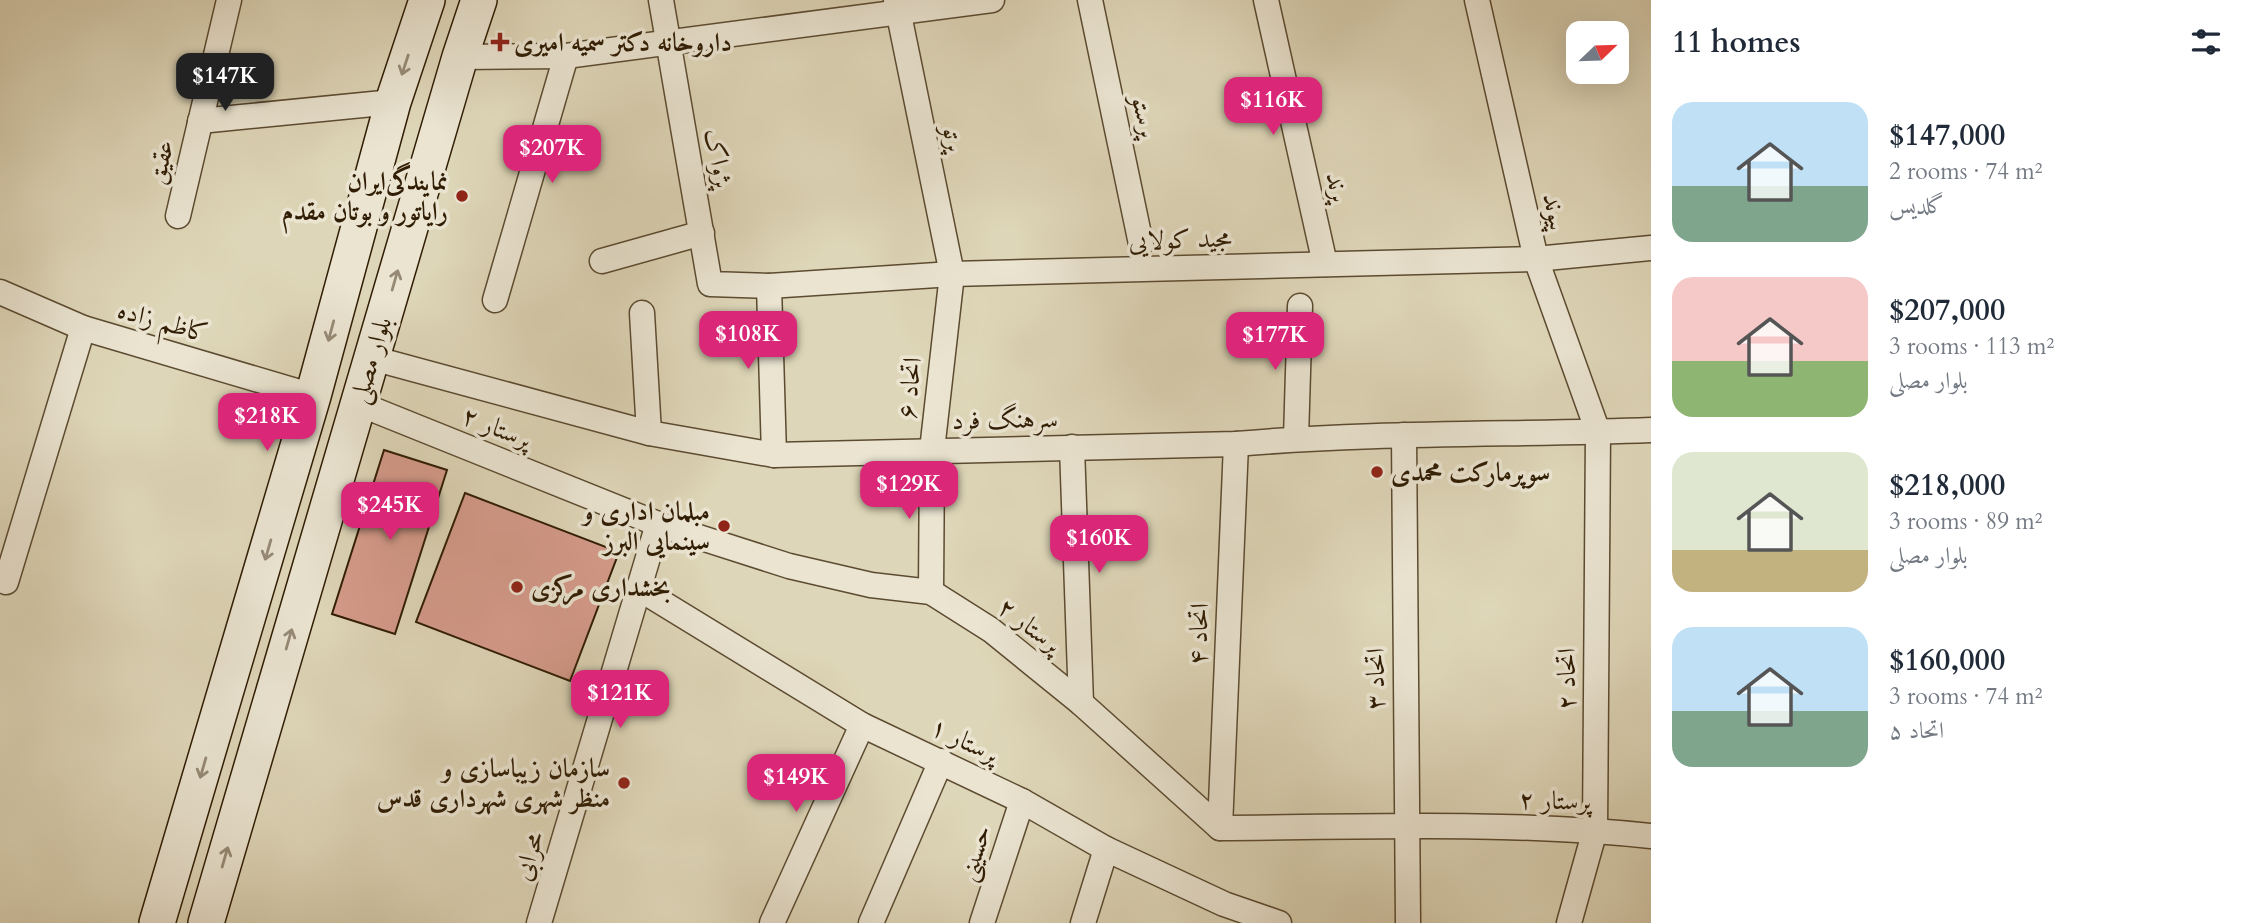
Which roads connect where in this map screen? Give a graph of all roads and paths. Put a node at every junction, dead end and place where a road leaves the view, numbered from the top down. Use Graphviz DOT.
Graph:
graph roads {
  1 [pos="229,0"];
  2 [pos="427,0"];
  3 [pos="479,0"];
  4 [pos="661,0"];
  5 [pos="992,0"];
  6 [pos="1090,0"];
  7 [pos="1266,0"];
  8 [pos="1477,0"];
  9 [pos="897,7"];
  10 [pos="669,43"];
  11 [pos="566,56"];
  12 [pos="460,57"];
  13 [pos="393,102"];
  14 [pos="200,121"];
  15 [pos="178,216"];
  16 [pos="702,233"];
  17 [pos="1141,244"];
  18 [pos="1651,248"];
  19 [pos="1536,258"];
  20 [pos="603,261"];
  21 [pos="1325,264"];
  22 [pos="952,275"];
  23 [pos="710,284"];
  24 [pos="769,286"];
  25 [pos="0,292"];
  26 [pos="495,300"];
  27 [pos="1300,306"];
  28 [pos="642,313"];
  29 [pos="83,328"];
  30 [pos="372,358"];
  31 [pos="313,396"];
  32 [pos="357,403"];
  33 [pos="1651,430"];
  34 [pos="1598,432"];
  35 [pos="649,433"];
  36 [pos="1404,435"];
  37 [pos="1296,439"];
  38 [pos="1236,444"];
  39 [pos="1072,447"];
  40 [pos="932,450"];
  41 [pos="774,455"];
  42 [pos="657,524"];
  43 [pos="6,582"];
  44 [pos="638,588"];
  45 [pos="931,592"];
  46 [pos="1081,704"];
  47 [pos="862,725"];
  48 [pos="941,761"];
  49 [pos="1022,801"];
  50 [pos="1406,827"];
  51 [pos="1220,828"];
  52 [pos="1595,830"];
  53 [pos="1651,836"];
  54 [pos="1106,849"];
  55 [pos="1221,913"];
  56 [pos="158,923"];
  57 [pos="206,923"];
  58 [pos="539,923"];
  59 [pos="772,923"];
  60 [pos="872,923"];
  61 [pos="982,923"];
  62 [pos="1083,923"];
  63 [pos="1279,923"];
  64 [pos="1408,923"];
  65 [pos="1569,923"];
  1 -- 14 [label="street, عقیق"];
  2 -- 13 [label="main road, بلوار مصلی, one-way"];
  3 -- 12 [label="main road, بلوار مصلی"];
  4 -- 10 [label="street, پژواک"];
  5 -- 9 [label="street"];
  6 -- 17 [label="street, پرستو"];
  7 -- 21 [label="street, پرند"];
  8 -- 19 [label="street, پیوند"];
  9 -- 10 [label="street"];
  9 -- 22 [label="street, پرتو"];
  10 -- 11 [label="street"];
  10 -- 16 [label="street, پژواک"];
  11 -- 12 [label="street"];
  11 -- 26 [label="street"];
  30 -- 12 [label="main road, بلوار مصلی, one-way"];
  13 -- 14 [label="street"];
  13 -- 31 [label="main road, بلوار مصلی, one-way"];
  14 -- 15 [label="street, عقیق"];
  16 -- 20 [label="street"];
  16 -- 23 [label="street, پژواک"];
  18 -- 19 [label="street, مجید کولایی"];
  19 -- 21 [label="street, مجید کولایی"];
  19 -- 34 [label="street, پیوند"];
  21 -- 22 [label="street, مجید کولایی"];
  22 -- 24 [label="street, مجید کولایی"];
  22 -- 40 [label="street, اتحاد ۶"];
  23 -- 24 [label="street, مجید کولایی"];
  24 -- 41 [label="street"];
  25 -- 29 [label="street, کاظم زاده"];
  27 -- 37 [label="street"];
  28 -- 35 [label="street"];
  29 -- 31 [label="street, کاظم زاده"];
  29 -- 43 [label="street"];
  30 -- 32 [label="main road, بلوار مصلی"];
  30 -- 35 [label="street, سرهنگ فرد"];
  31 -- 32 [label="main road"];
  31 -- 56 [label="main road, بلوار مصلی, one-way"];
  32 -- 42 [label="street, پرستار ۲"];
  57 -- 32 [label="main road, بلوار مصلی, one-way"];
  33 -- 34 [label="street, سرهنگ فرد"];
  34 -- 36 [label="street, سرهنگ فرد"];
  34 -- 52 [label="street, اتحاد ۲"];
  35 -- 41 [label="street, سرهنگ فرد"];
  36 -- 37 [label="street, سرهنگ فرد"];
  36 -- 50 [label="street, اتحاد ۳"];
  37 -- 38 [label="street, سرهنگ فرد"];
  38 -- 39 [label="street, سرهنگ فرد"];
  38 -- 51 [label="street, اتحاد ۴"];
  39 -- 40 [label="street, سرهنگ فرد"];
  39 -- 46 [label="street"];
  40 -- 41 [label="street, سرهنگ فرد"];
  40 -- 45 [label="street, اتحاد ۶"];
  42 -- 44 [label="street, محرابی"];
  42 -- 45 [label="street, پرستار ۲"];
  44 -- 47 [label="street, پرستار ۱"];
  44 -- 58 [label="street, محرابی"];
  45 -- 46 [label="street, پرستار ۲"];
  46 -- 51 [label="street, پرستار ۲"];
  47 -- 48 [label="street, پرستار ۱"];
  47 -- 59 [label="street"];
  48 -- 49 [label="street, پرستار ۱"];
  48 -- 60 [label="street"];
  49 -- 54 [label="street, پرستار ۱"];
  49 -- 61 [label="street, حسینی"];
  50 -- 51 [label="street, پرستار ۲"];
  50 -- 52 [label="street, پرستار ۲"];
  50 -- 64 [label="street, اتحاد ۳"];
  52 -- 53 [label="street, پرستار ۲"];
  52 -- 65 [label="street, اتحاد ۲"];
  54 -- 55 [label="street, پرستار ۱"];
  54 -- 62 [label="street"];
  55 -- 63 [label="street, پرستار ۱"];
}
